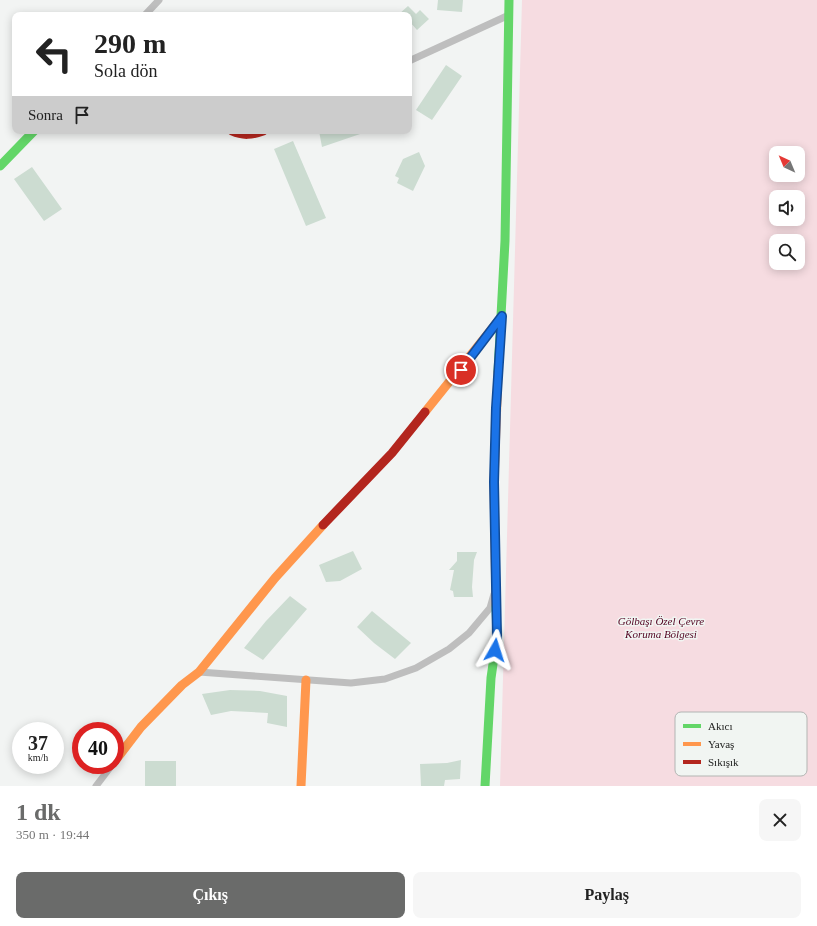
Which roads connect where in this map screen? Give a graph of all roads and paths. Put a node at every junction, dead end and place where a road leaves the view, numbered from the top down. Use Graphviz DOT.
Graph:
graph roads {
  1 [pos="159,0"];
  2 [pos="509,0"];
  3 [pos="148,12"];
  4 [pos="509,15"];
  5 [pos="412,60"];
  6 [pos="31,134"];
  7 [pos="237,134"];
  8 [pos="253,134"];
  9 [pos="0,166"];
  10 [pos="502,316"];
  11 [pos="497,586"];
  12 [pos="199,672"];
  13 [pos="306,680"];
  14 [pos="124,749"];
  15 [pos="105,774"];
  16 [pos="96,786"];
  17 [pos="301,786"];
  18 [pos="485,786"];
  1 -- 3 [label="street"];
  2 -- 4 [label="street"];
  4 -- 5 [label="street"];
  4 -- 10 [label="street"];
  6 -- 9 [label="street"];
  7 -- 8 [label="street"];
  10 -- 11 [label="street"];
  10 -- 12 [label="street"];
  11 -- 13 [label="street"];
  11 -- 18 [label="street"];
  12 -- 13 [label="street"];
  12 -- 14 [label="street"];
  13 -- 17 [label="street"];
  15 -- 16 [label="street"];
}
